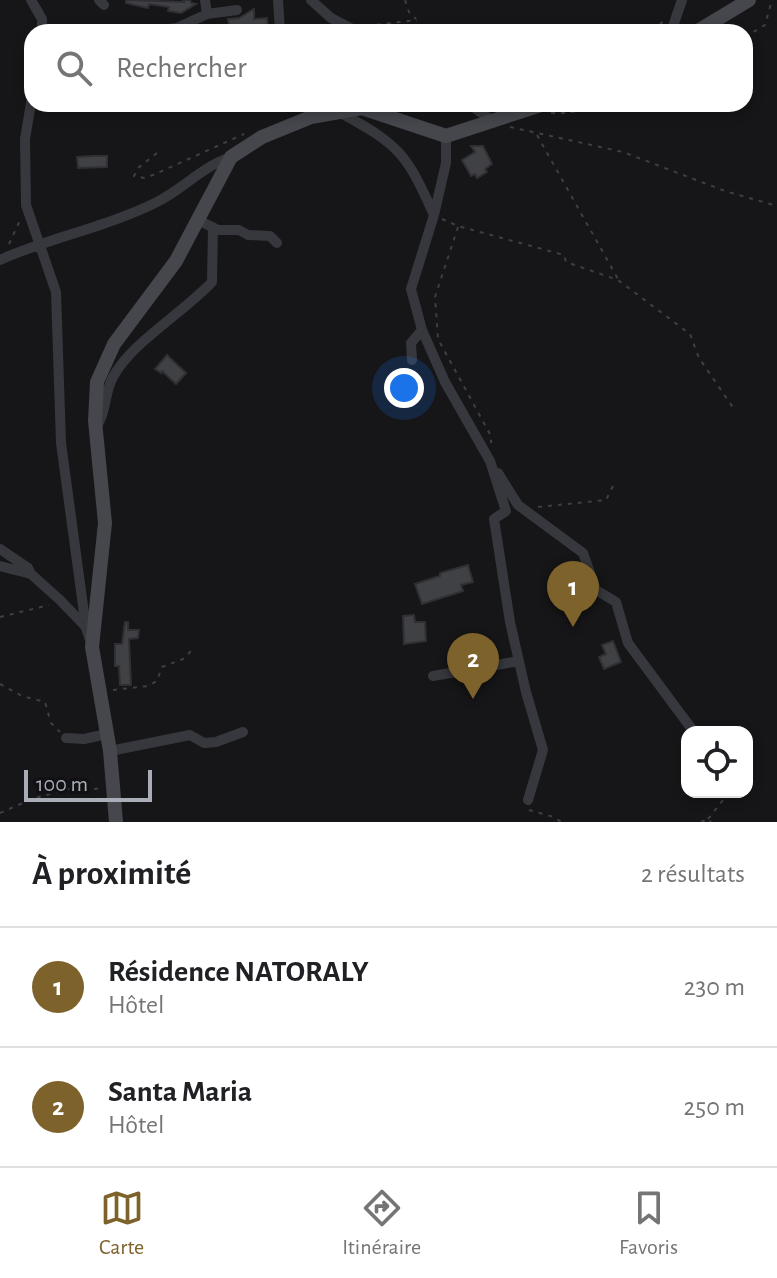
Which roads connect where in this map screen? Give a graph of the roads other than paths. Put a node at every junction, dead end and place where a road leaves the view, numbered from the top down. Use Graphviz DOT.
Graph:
graph roads {
  1 [pos="31,0"];
  2 [pos="41,0"];
  3 [pos="205,0"];
  4 [pos="278,0"];
  5 [pos="311,0"];
  6 [pos="682,0"];
  7 [pos="749,0"];
  8 [pos="237,10"];
  9 [pos="207,14"];
  10 [pos="42,19"];
  11 [pos="42,24"];
  12 [pos="186,24"];
  13 [pos="280,24"];
  14 [pos="343,24"];
  15 [pos="674,24"];
  16 [pos="709,24"];
  17 [pos="30,112"];
  18 [pos="339,112"];
  19 [pos="374,112"];
  20 [pos="480,112"];
  21 [pos="532,112"];
  22 [pos="494,122"];
  23 [pos="446,136"];
  24 [pos="231,157"];
  25 [pos="434,215"];
  26 [pos="198,220"];
  27 [pos="213,227"];
  28 [pos="41,243"];
  29 [pos="277,243"];
  30 [pos="0,260"];
  31 [pos="422,330"];
  32 [pos="412,360"];
  33 [pos="95,429"];
  34 [pos="490,461"];
  35 [pos="0,549"];
  36 [pos="0,566"];
  37 [pos="31,574"];
  38 [pos="86,628"];
  39 [pos="92,647"];
  40 [pos="519,661"];
  41 [pos="433,676"];
  42 [pos="690,726"];
  43 [pos="243,732"];
  44 [pos="107,734"];
  45 [pos="66,738"];
  46 [pos="110,751"];
  47 [pos="528,800"];
  48 [pos="116,822"];
  1 -- 10 [label="street"];
  2 -- 10 [label="street"];
  3 -- 9 [label="street"];
  4 -- 13 [label="street"];
  5 -- 14 [label="street"];
  6 -- 15 [label="street"];
  7 -- 16 [label="street"];
  8 -- 9 [label="street"];
  9 -- 12 [label="street"];
  10 -- 11 [label="street"];
  17 -- 28 [label="street"];
  18 -- 24 [label="street"];
  18 -- 25 [label="street"];
  19 -- 23 [label="street"];
  20 -- 22 [label="street"];
  21 -- 22 [label="street"];
  22 -- 23 [label="street"];
  23 -- 25 [label="street"];
  24 -- 26 [label="street"];
  24 -- 28 [label="street"];
  25 -- 31 [label="street"];
  26 -- 27 [label="street"];
  26 -- 33 [label="street"];
  27 -- 29 [label="street"];
  27 -- 33 [label="street"];
  28 -- 30 [label="street"];
  28 -- 38 [label="street"];
  31 -- 32 [label="street"];
  31 -- 34 [label="street"];
  33 -- 39 [label="street"];
  34 -- 40 [label="street"];
  34 -- 42 [label="street"];
  35 -- 37 [label="street"];
  36 -- 37 [label="street"];
  37 -- 38 [label="street"];
  38 -- 39 [label="street"];
  39 -- 44 [label="street"];
  40 -- 41 [label="street"];
  40 -- 47 [label="street"];
  43 -- 46 [label="street"];
  44 -- 45 [label="street"];
  44 -- 46 [label="street"];
  46 -- 48 [label="street"];
}
